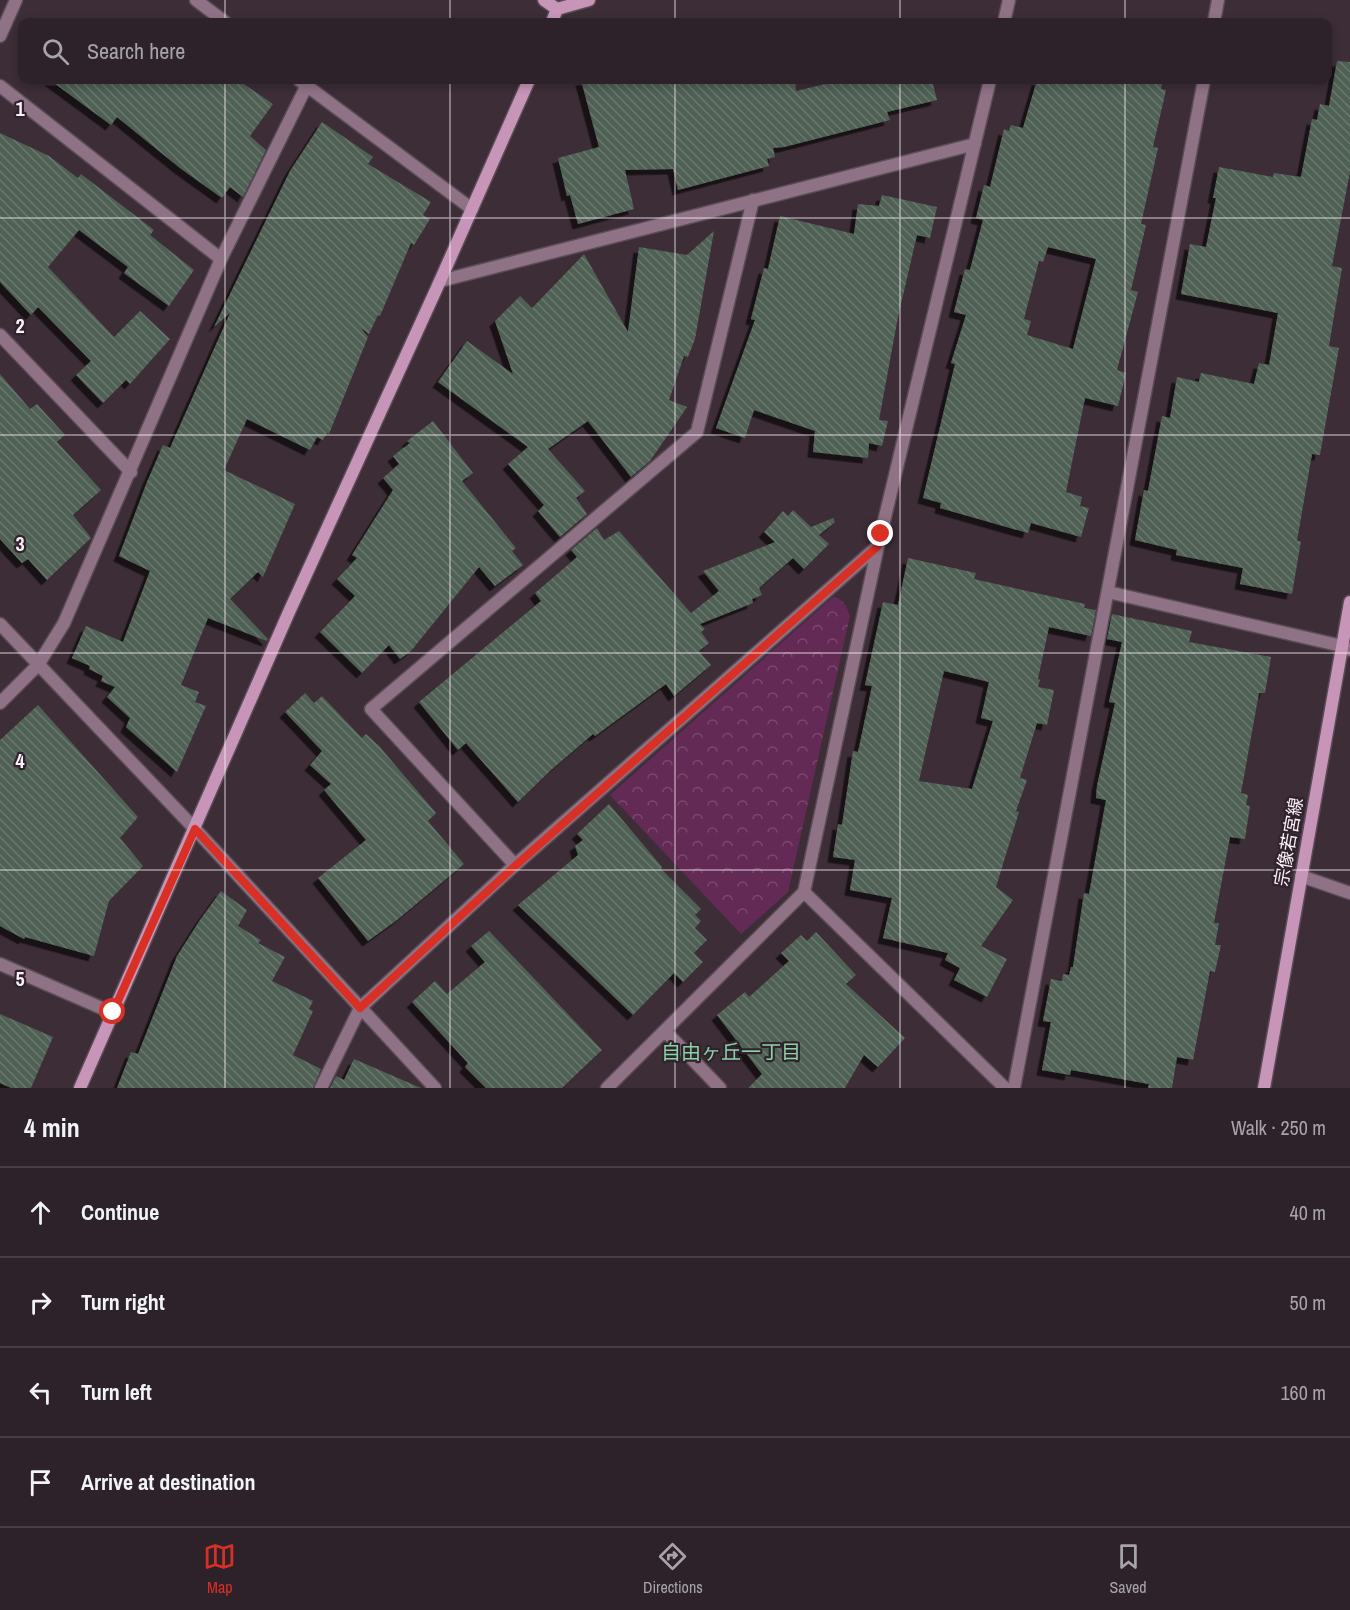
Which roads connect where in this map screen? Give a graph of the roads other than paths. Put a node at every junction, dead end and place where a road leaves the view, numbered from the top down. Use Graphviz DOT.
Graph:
graph roads {
  1 [pos="16,0"];
  2 [pos="196,0"];
  3 [pos="544,0"];
  4 [pos="590,0"];
  5 [pos="1009,0"];
  6 [pos="1218,0"];
  7 [pos="557,4"];
  8 [pos="220,18"];
  9 [pos="1005,18"];
  10 [pos="1215,18"];
  11 [pos="0,36"];
  12 [pos="302,84"];
  13 [pos="306,84"];
  14 [pos="527,84"];
  15 [pos="989,84"];
  16 [pos="1202,84"];
  17 [pos="0,86"];
  18 [pos="975,144"];
  19 [pos="753,200"];
  20 [pos="472,209"];
  21 [pos="221,259"];
  22 [pos="440,280"];
  23 [pos="0,334"];
  24 [pos="130,472"];
  25 [pos="878,546"];
  26 [pos="1108,592"];
  27 [pos="1350,602"];
  28 [pos="0,624"];
  29 [pos="1346,648"];
  30 [pos="38,665"];
  31 [pos="0,703"];
  32 [pos="195,829"];
  33 [pos="515,866"];
  34 [pos="1301,876"];
  35 [pos="804,892"];
  36 [pos="1350,893"];
  37 [pos="0,964"];
  38 [pos="360,1008"];
  39 [pos="113,1012"];
  40 [pos="665,1031"];
  41 [pos="80,1088"];
  42 [pos="321,1088"];
  43 [pos="435,1088"];
  44 [pos="607,1088"];
  45 [pos="720,1088"];
  46 [pos="1005,1088"];
  47 [pos="1014,1088"];
  48 [pos="1264,1088"];
  1 -- 11 [label="street"];
  2 -- 8 [label="street"];
  3 -- 7 [label="street"];
  4 -- 7 [label="street"];
  5 -- 9 [label="street"];
  6 -- 10 [label="street"];
  12 -- 21 [label="street"];
  13 -- 20 [label="street"];
  14 -- 20 [label="street"];
  15 -- 18 [label="street"];
  16 -- 26 [label="street"];
  17 -- 21 [label="street"];
  18 -- 19 [label="street"];
  18 -- 25 [label="street"];
  19 -- 22 [label="street"];
  19 -- 33 [label="street"];
  20 -- 22 [label="street"];
  21 -- 24 [label="street"];
  22 -- 32 [label="street"];
  23 -- 24 [label="street"];
  24 -- 30 [label="street"];
  25 -- 33 [label="street"];
  25 -- 35 [label="street"];
  26 -- 29 [label="street"];
  26 -- 47 [label="street"];
  27 -- 29 [label="street, 宗像若宮線"];
  28 -- 30 [label="street"];
  29 -- 34 [label="street, 宗像若宮線"];
  30 -- 31 [label="street"];
  30 -- 32 [label="street"];
  32 -- 38 [label="street"];
  32 -- 39 [label="street"];
  33 -- 38 [label="street"];
  34 -- 36 [label="street"];
  34 -- 48 [label="street, 宗像若宮線"];
  35 -- 40 [label="street"];
  35 -- 46 [label="street"];
  37 -- 39 [label="street"];
  38 -- 42 [label="street"];
  38 -- 43 [label="street"];
  39 -- 41 [label="street"];
  40 -- 44 [label="street"];
  40 -- 45 [label="street"];
}
